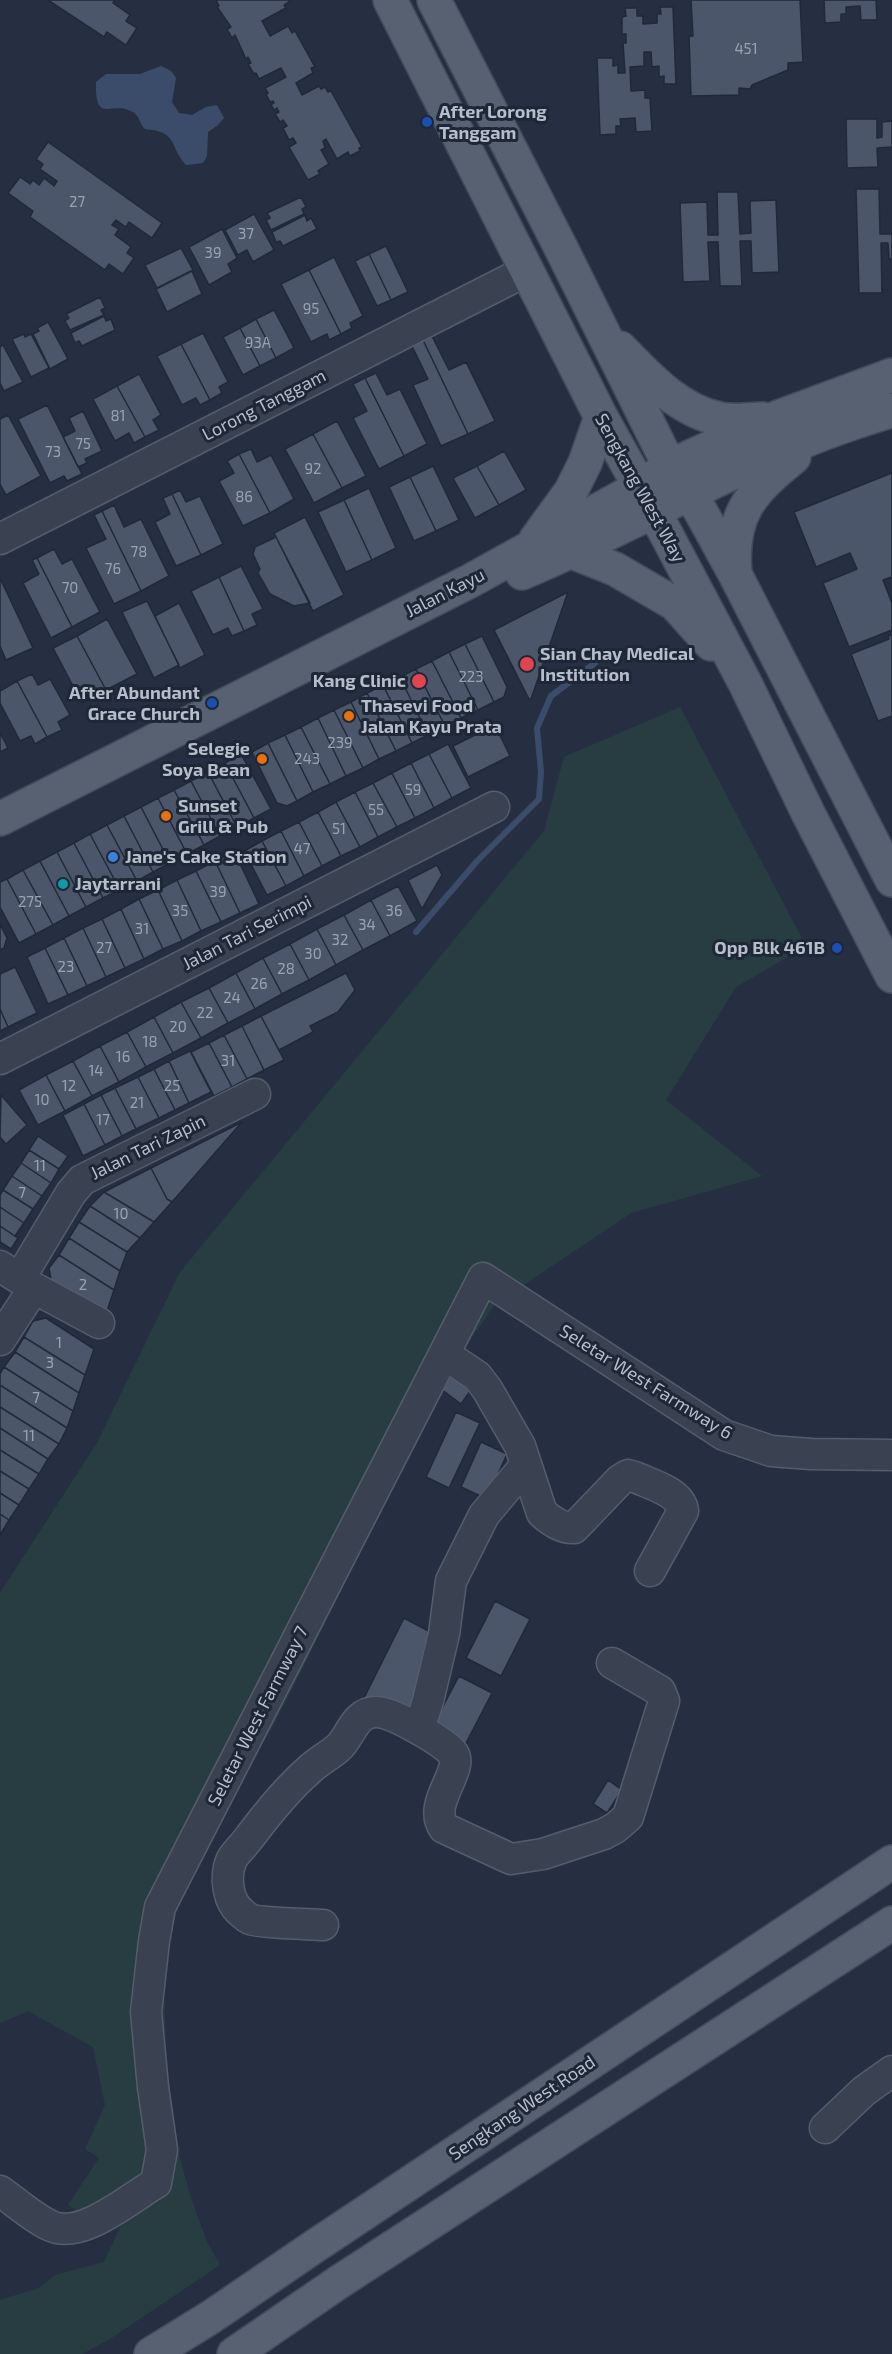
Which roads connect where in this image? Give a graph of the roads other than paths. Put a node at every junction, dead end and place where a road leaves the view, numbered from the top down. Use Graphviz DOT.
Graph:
graph roads {
  1 [pos="390,0"];
  2 [pos="434,0"];
  3 [pos="528,270"];
  4 [pos="600,327"];
  5 [pos="892,375"];
  6 [pos="892,410"];
  7 [pos="600,417"];
  8 [pos="776,418"];
  9 [pos="823,433"];
  10 [pos="670,466"];
  11 [pos="689,494"];
  12 [pos="647,499"];
  13 [pos="0,539"];
  14 [pos="530,547"];
  15 [pos="572,552"];
  16 [pos="735,574"];
  17 [pos="745,683"];
  18 [pos="494,807"];
  19 [pos="0,819"];
  20 [pos="0,834"];
  21 [pos="892,880"];
  22 [pos="892,976"];
  23 [pos="0,1059"];
  24 [pos="255,1094"];
  25 [pos="18,1278"];
  26 [pos="483,1278"];
  27 [pos="99,1323"];
  28 [pos="0,1340"];
  29 [pos="444,1354"];
  30 [pos="892,1455"];
  31 [pos="526,1465"];
  32 [pos="650,1571"];
  33 [pos="612,1663"];
  34 [pos="419,1729"];
  35 [pos="892,1862"];
  36 [pos="892,1923"];
  37 [pos="323,1925"];
  38 [pos="892,2072"];
  39 [pos="825,2128"];
  40 [pos="0,2191"];
  41 [pos="151,2354"];
  42 [pos="234,2354"];
  1 -- 3 [label="main road, Sengkang West Way"];
  2 -- 4 [label="main road, Sengkang West Way"];
  3 -- 7 [label="main road, Sengkang West Way"];
  3 -- 13 [label="street, Lorong Tanggam"];
  4 -- 8 [label="main road"];
  4 -- 10 [label="main road, Sengkang West Way"];
  5 -- 8 [label="main road, Jalan Kayu"];
  6 -- 9 [label="main road, Jalan Kayu"];
  7 -- 12 [label="main road, Sengkang West Way"];
  7 -- 14 [label="main road"];
  8 -- 10 [label="main road, Jalan Kayu"];
  9 -- 11 [label="main road, Jalan Kayu"];
  9 -- 16 [label="main road"];
  10 -- 11 [label="main road, Sengkang West Way"];
  10 -- 12 [label="main road, Jalan Kayu"];
  11 -- 12 [label="main road, Jalan Kayu"];
  11 -- 16 [label="main road, Sengkang West Way"];
  12 -- 14 [label="main road, Jalan Kayu"];
  12 -- 15 [label="main road, Jalan Kayu"];
  12 -- 17 [label="main road, Sengkang West Way"];
  14 -- 19 [label="main road, Jalan Kayu"];
  15 -- 17 [label="main road"];
  15 -- 20 [label="main road, Jalan Kayu"];
  16 -- 21 [label="main road, Sengkang West Way"];
  17 -- 22 [label="main road, Sengkang West Way"];
  18 -- 23 [label="street, Jalan Tari Serimpi"];
  24 -- 25 [label="street, Jalan Tari Zapin"];
  25 -- 27 [label="street"];
  25 -- 28 [label="street, Jalan Tari Zapin"];
  26 -- 29 [label="street, Seletar West Farmway 7"];
  26 -- 30 [label="street, Seletar West Farmway 6"];
  29 -- 31 [label="street"];
  29 -- 40 [label="street, Seletar West Farmway 7"];
  31 -- 32 [label="street"];
  31 -- 34 [label="street"];
  33 -- 34 [label="street"];
  34 -- 37 [label="street"];
  35 -- 41 [label="main road, Sengkang West Road"];
  36 -- 42 [label="main road"];
  38 -- 39 [label="street"];
}
